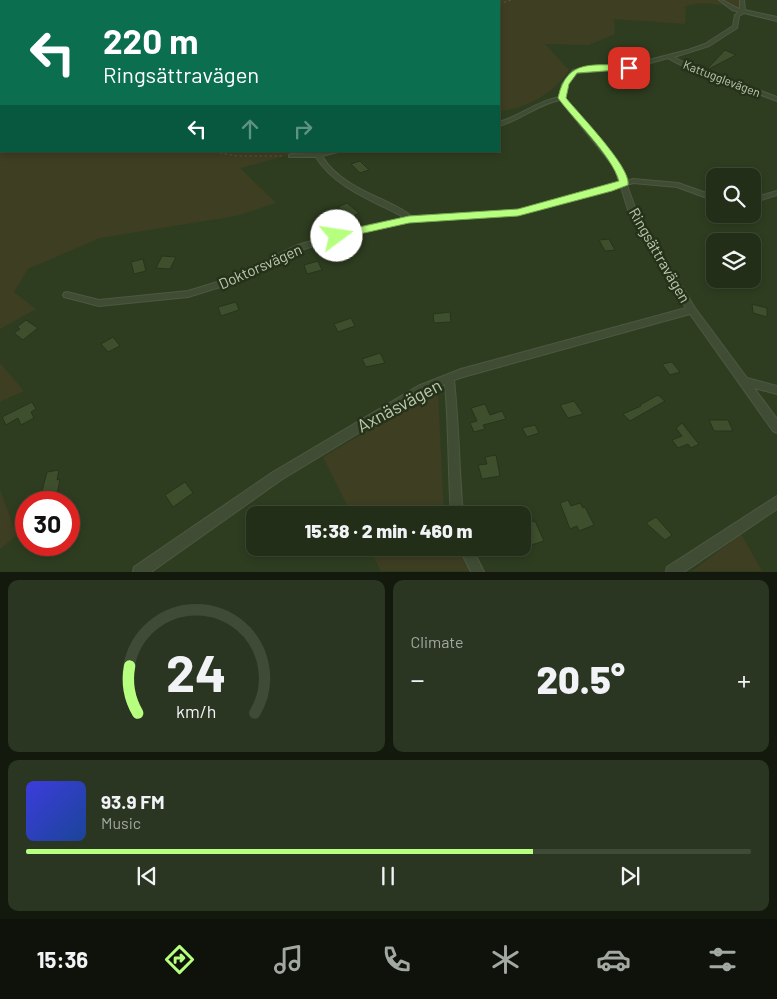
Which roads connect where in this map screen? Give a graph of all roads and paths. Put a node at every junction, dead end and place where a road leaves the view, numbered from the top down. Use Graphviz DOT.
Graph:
graph roads {
  1 [pos="721,0"];
  2 [pos="742,0"];
  3 [pos="743,11"];
  4 [pos="777,20"];
  5 [pos="668,56"];
  6 [pos="562,98"];
  7 [pos="777,99"];
  8 [pos="500,124"];
  9 [pos="212,152"];
  10 [pos="334,152"];
  11 [pos="318,155"];
  12 [pos="291,156"];
  13 [pos="624,182"];
  14 [pos="777,193"];
  15 [pos="706,195"];
  16 [pos="761,198"];
  17 [pos="409,219"];
  18 [pos="67,295"];
  19 [pos="692,310"];
  20 [pos="449,378"];
  21 [pos="742,382"];
  22 [pos="777,390"];
  23 [pos="777,428"];
  24 [pos="777,502"];
  25 [pos="456,506"];
  26 [pos="469,556"];
  27 [pos="139,572"];
  28 [pos="478,572"];
  29 [pos="672,572"];
  1 -- 3 [label="street"];
  2 -- 3 [label="street"];
  3 -- 4 [label="street"];
  3 -- 5 [label="street"];
  5 -- 6 [label="street"];
  5 -- 7 [label="street, Kattugglevägen"];
  6 -- 8 [label="street"];
  6 -- 13 [label="street, Ringsättravägen"];
  9 -- 12 [label="path"];
  10 -- 11 [label="street"];
  11 -- 12 [label="street"];
  11 -- 17 [label="street"];
  13 -- 15 [label="street, Doktorsvägen"];
  13 -- 17 [label="street, Doktorsvägen"];
  13 -- 19 [label="street, Ringsättravägen"];
  14 -- 16 [label="street"];
  17 -- 18 [label="street, Doktorsvägen"];
  19 -- 20 [label="street, Axnäsvägen"];
  19 -- 21 [label="street, Ringsättravägen"];
  20 -- 25 [label="street"];
  20 -- 27 [label="street, Axnäsvägen"];
  21 -- 22 [label="street"];
  21 -- 23 [label="street, Ringsättravägen"];
  24 -- 29 [label="street"];
  26 -- 28 [label="street"];
}
